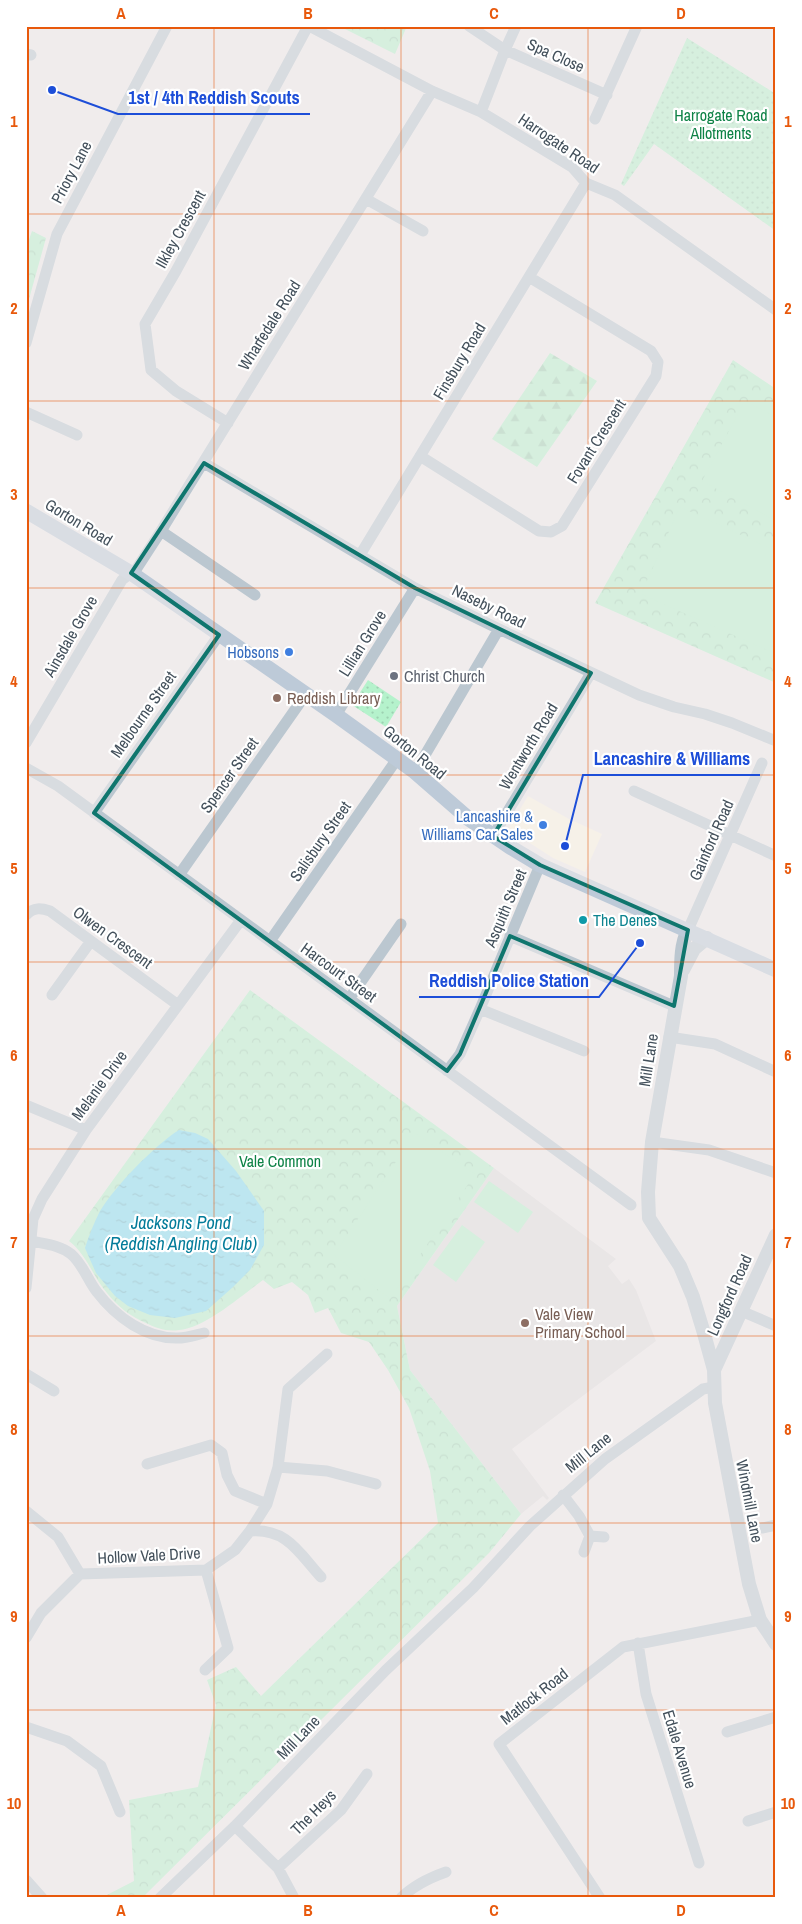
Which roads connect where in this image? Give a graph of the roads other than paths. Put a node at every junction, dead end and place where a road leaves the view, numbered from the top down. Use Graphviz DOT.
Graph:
graph roads {
  1 [pos="167,26"];
  2 [pos="308,26"];
  3 [pos="469,26"];
  4 [pos="516,26"];
  5 [pos="637,26"];
  6 [pos="505,50"];
  7 [pos="432,91"];
  8 [pos="606,95"];
  9 [pos="481,112"];
  10 [pos="595,119"];
  11 [pos="586,183"];
  12 [pos="366,199"];
  13 [pos="423,231"];
  14 [pos="529,277"];
  15 [pos="776,310"];
  16 [pos="26,343"];
  17 [pos="26,412"];
  18 [pos="228,423"];
  19 [pos="77,435"];
  20 [pos="420,456"];
  21 [pos="204,463"];
  22 [pos="26,511"];
  23 [pos="161,531"];
  24 [pos="360,555"];
  25 [pos="130,573"];
  26 [pos="415,588"];
  27 [pos="256,595"];
  28 [pos="499,629"];
  29 [pos="219,635"];
  30 [pos="591,673"];
  31 [pos="306,694"];
  32 [pos="336,714"];
  33 [pos="776,742"];
  34 [pos="26,743"];
  35 [pos="397,760"];
  36 [pos="762,763"];
  37 [pos="26,768"];
  38 [pos="415,772"];
  39 [pos="634,791"];
  40 [pos="94,813"];
  41 [pos="730,835"];
  42 [pos="492,836"];
  43 [pos="776,856"];
  44 [pos="540,864"];
  45 [pos="179,875"];
  46 [pos="26,915"];
  47 [pos="241,920"];
  48 [pos="401,924"];
  49 [pos="688,930"];
  50 [pos="510,936"];
  51 [pos="707,938"];
  52 [pos="92,941"];
  53 [pos="270,942"];
  54 [pos="776,970"];
  55 [pos="681,976"];
  56 [pos="52,995"];
  57 [pos="349,999"];
  58 [pos="178,1006"];
  59 [pos="674,1006"];
  60 [pos="480,1009"];
  61 [pos="669,1037"];
  62 [pos="584,1051"];
  63 [pos="447,1071"];
  64 [pos="776,1072"];
  65 [pos="26,1105"];
  66 [pos="86,1130"];
  67 [pos="652,1142"];
  68 [pos="776,1173"];
  69 [pos="631,1205"];
  70 [pos="776,1235"];
  71 [pos="31,1242"];
  72 [pos="26,1288"];
  73 [pos="741,1310"];
  74 [pos="776,1326"];
  75 [pos="703,1330"];
  76 [pos="732,1331"];
  77 [pos="204,1333"];
  78 [pos="327,1354"];
  79 [pos="714,1370"];
  80 [pos="26,1374"];
  81 [pos="714,1387"];
  82 [pos="54,1391"];
  83 [pos="147,1464"];
  84 [pos="278,1468"];
  85 [pos="376,1484"];
  86 [pos="564,1494"];
  87 [pos="267,1504"];
  88 [pos="26,1511"];
  89 [pos="776,1525"];
  90 [pos="762,1528"];
  91 [pos="250,1531"];
  92 [pos="590,1536"];
  93 [pos="604,1537"];
  94 [pos="584,1552"];
  95 [pos="206,1570"];
  96 [pos="80,1574"];
  97 [pos="321,1578"];
  98 [pos="760,1620"];
  99 [pos="26,1638"];
  100 [pos="774,1641"];
  101 [pos="638,1643"];
  102 [pos="206,1670"];
  103 [pos="776,1717"];
  104 [pos="26,1727"];
  105 [pos="727,1732"];
  106 [pos="368,1774"];
  107 [pos="120,1812"];
  108 [pos="776,1812"];
  109 [pos="748,1821"];
  110 [pos="235,1826"];
  111 [pos="698,1863"];
  112 [pos="278,1868"];
  113 [pos="446,1872"];
  114 [pos="26,1880"];
  115 [pos="42,1898"];
  116 [pos="160,1898"];
  117 [pos="294,1898"];
  118 [pos="401,1898"];
  119 [pos="600,1898"];
  1 -- 16 [label="street, Priory Lane"];
  2 -- 7 [label="street, Harrogate Road"];
  2 -- 18 [label="street, Ilkley Crescent"];
  3 -- 6 [label="street, Spa Close"];
  4 -- 6 [label="street"];
  5 -- 8 [label="street"];
  6 -- 8 [label="street, Spa Close"];
  6 -- 9 [label="street"];
  7 -- 9 [label="street, Harrogate Road"];
  7 -- 12 [label="street, Wharfedale Road"];
  8 -- 10 [label="street"];
  9 -- 11 [label="street, Harrogate Road"];
  11 -- 14 [label="street, Finsbury Road"];
  11 -- 15 [label="street, Harrogate Road"];
  12 -- 13 [label="street"];
  12 -- 18 [label="street, Wharfedale Road"];
  14 -- 20 [label="street, Finsbury Road"];
  14 -- 20 [label="street, Fovant Crescent"];
  17 -- 19 [label="street"];
  18 -- 21 [label="street, Wharfedale Road"];
  20 -- 24 [label="street, Finsbury Road"];
  21 -- 23 [label="street, Wharfedale Road"];
  21 -- 24 [label="street, Naseby Road"];
  22 -- 25 [label="main road, Gorton Road"];
  23 -- 25 [label="street, Wharfedale Road"];
  23 -- 27 [label="street"];
  24 -- 26 [label="street, Naseby Road"];
  25 -- 29 [label="main road, Gorton Road"];
  25 -- 34 [label="street, Ainsdale Grove"];
  26 -- 28 [label="street, Naseby Road"];
  26 -- 32 [label="street, Lillian Grove"];
  28 -- 30 [label="street, Naseby Road"];
  28 -- 38 [label="street"];
  29 -- 31 [label="main road, Gorton Road"];
  29 -- 40 [label="street, Melbourne Street"];
  30 -- 33 [label="street, Naseby Road"];
  30 -- 42 [label="street, Wentworth Road"];
  31 -- 32 [label="main road, Gorton Road"];
  31 -- 45 [label="street, Spencer Street"];
  32 -- 35 [label="main road, Gorton Road"];
  35 -- 38 [label="main road, Gorton Road"];
  35 -- 53 [label="street, Salisbury Street"];
  36 -- 41 [label="street, Gainford Road"];
  37 -- 40 [label="street, Harcourt Street"];
  38 -- 42 [label="main road, Gorton Road"];
  39 -- 41 [label="street"];
  40 -- 45 [label="street, Harcourt Street"];
  41 -- 43 [label="street"];
  41 -- 49 [label="street, Gainford Road"];
  42 -- 44 [label="main road, Gorton Road"];
  44 -- 49 [label="main road, Gorton Road"];
  44 -- 50 [label="street, Asquith Street"];
  45 -- 47 [label="street, Harcourt Street"];
  46 -- 52 [label="street, Olwen Crescent"];
  47 -- 53 [label="street, Harcourt Street"];
  47 -- 58 [label="street, Melanie Drive"];
  48 -- 57 [label="street"];
  49 -- 51 [label="main road, Gorton Road"];
  49 -- 55 [label="street, Mill Lane"];
  50 -- 59 [label="street"];
  50 -- 60 [label="street, Asquith Street"];
  51 -- 54 [label="main road, Gorton Road"];
  51 -- 55 [label="street"];
  52 -- 56 [label="street"];
  52 -- 58 [label="street, Olwen Crescent"];
  53 -- 57 [label="street, Harcourt Street"];
  55 -- 59 [label="street, Mill Lane"];
  57 -- 63 [label="street, Harcourt Street"];
  58 -- 66 [label="street, Melanie Drive"];
  59 -- 61 [label="street, Mill Lane"];
  60 -- 62 [label="street"];
  60 -- 63 [label="street, Asquith Street"];
  61 -- 64 [label="street"];
  61 -- 67 [label="street, Mill Lane"];
  63 -- 69 [label="street, Harcourt Street"];
  65 -- 66 [label="street"];
  66 -- 71 [label="street, Melanie Drive"];
  67 -- 68 [label="street"];
  67 -- 75 [label="street, Mill Lane"];
  70 -- 73 [label="street, Longford Road"];
  71 -- 72 [label="street, Melanie Drive"];
  71 -- 77 [label="street"];
  73 -- 74 [label="street"];
  73 -- 76 [label="street, Longford Road"];
  75 -- 76 [label="street"];
  75 -- 79 [label="street, Mill Lane"];
  76 -- 79 [label="street, Longford Road"];
  78 -- 84 [label="street, Hollow Vale Drive"];
  79 -- 81 [label="street, Mill Lane"];
  80 -- 82 [label="street"];
  81 -- 86 [label="street, Mill Lane"];
  81 -- 98 [label="street, Windmill Lane"];
  83 -- 87 [label="street"];
  84 -- 85 [label="street"];
  84 -- 87 [label="street, Hollow Vale Drive"];
  86 -- 92 [label="street"];
  86 -- 110 [label="street, Mill Lane"];
  87 -- 91 [label="street, Hollow Vale Drive"];
  88 -- 96 [label="street"];
  89 -- 90 [label="street"];
  91 -- 95 [label="street, Hollow Vale Drive"];
  91 -- 97 [label="street"];
  92 -- 93 [label="street"];
  92 -- 94 [label="street"];
  95 -- 96 [label="street, Hollow Vale Drive"];
  95 -- 102 [label="street"];
  96 -- 99 [label="street, Hollow Vale Drive"];
  98 -- 100 [label="street, Windmill Lane"];
  98 -- 101 [label="street, Matlock Road"];
  101 -- 111 [label="street, Edale Avenue"];
  101 -- 119 [label="street, Matlock Road"];
  103 -- 105 [label="street"];
  104 -- 107 [label="street"];
  106 -- 112 [label="street, The Heys"];
  108 -- 109 [label="street"];
  110 -- 112 [label="street"];
  110 -- 116 [label="street, Mill Lane"];
  112 -- 117 [label="street"];
  113 -- 118 [label="street"];
  114 -- 115 [label="street"];
}
